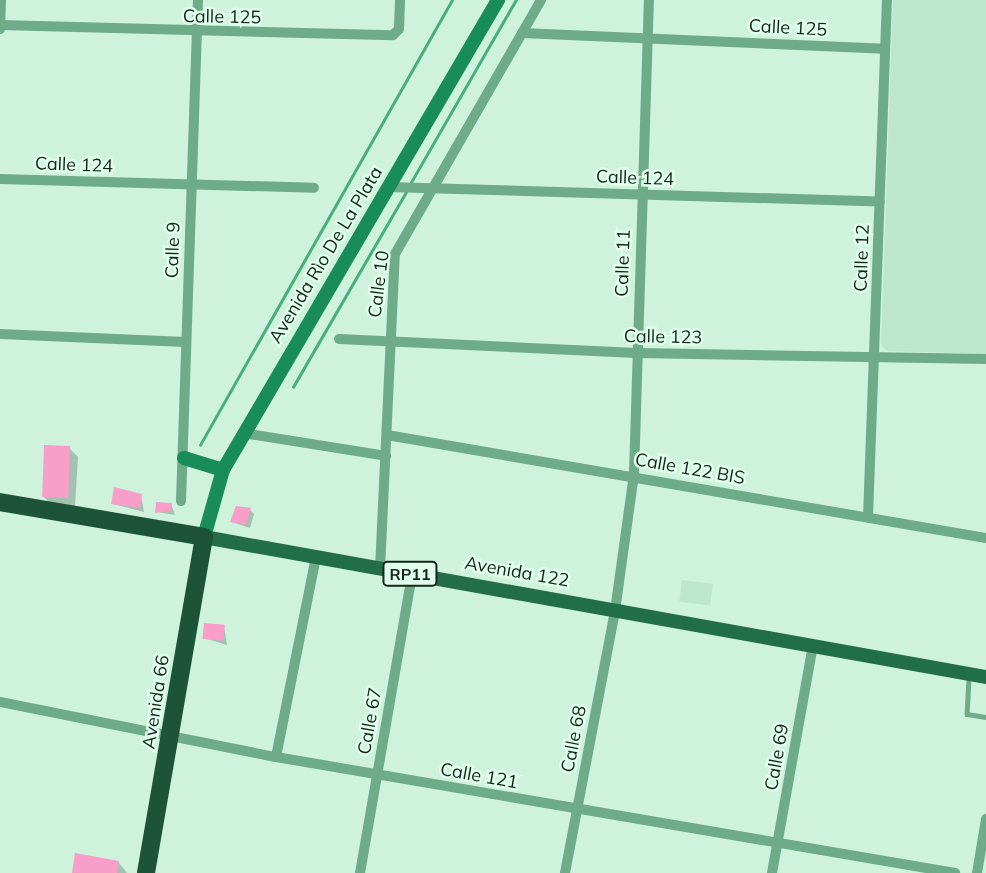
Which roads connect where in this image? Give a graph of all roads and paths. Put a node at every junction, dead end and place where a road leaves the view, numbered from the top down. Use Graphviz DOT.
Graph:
graph roads {
  1 [pos="1,0"];
  2 [pos="198,0"];
  3 [pos="400,0"];
  4 [pos="498,0"];
  5 [pos="541,0"];
  6 [pos="649,0"];
  7 [pos="887,0"];
  8 [pos="0,26"];
  9 [pos="197,33"];
  10 [pos="522,33"];
  11 [pos="647,38"];
  12 [pos="886,48"];
  13 [pos="0,179"];
  14 [pos="191,185"];
  15 [pos="437,186"];
  16 [pos="395,187"];
  17 [pos="314,188"];
  18 [pos="641,194"];
  19 [pos="880,202"];
  20 [pos="0,334"];
  21 [pos="339,339"];
  22 [pos="389,341"];
  23 [pos="186,342"];
  24 [pos="636,353"];
  25 [pos="874,356"];
  26 [pos="986,359"];
  27 [pos="243,433"];
  28 [pos="387,435"];
  29 [pos="386,456"];
  30 [pos="184,458"];
  31 [pos="223,470"];
  32 [pos="634,474"];
  33 [pos="181,501"];
  34 [pos="0,502"];
  35 [pos="868,517"];
  36 [pos="204,537"];
  37 [pos="986,538"];
  38 [pos="316,557"];
  39 [pos="380,569"];
  40 [pos="412,574"];
  41 [pos="615,611"];
  42 [pos="813,646"];
  43 [pos="970,674"];
  44 [pos="986,677"];
  45 [pos="0,702"];
  46 [pos="986,717"];
  47 [pos="173,737"];
  48 [pos="276,757"];
  49 [pos="377,774"];
  50 [pos="577,810"];
  51 [pos="986,819"];
  52 [pos="778,840"];
  53 [pos="146,873"];
  54 [pos="360,873"];
  55 [pos="565,873"];
  56 [pos="772,873"];
  57 [pos="955,873"];
  58 [pos="977,873"];
  1 -- 8 [label="street"];
  2 -- 9 [label="street, Calle 9"];
  3 -- 9 [label="street, Calle 125"];
  4 -- 16 [label="main road, Avenida Rìo De La Plata"];
  5 -- 10 [label="street, Calle 10"];
  6 -- 11 [label="street, Calle 11"];
  7 -- 12 [label="street, Calle 12"];
  8 -- 9 [label="street, Calle 125"];
  9 -- 14 [label="street, Calle 9"];
  10 -- 11 [label="street, Calle 125"];
  10 -- 15 [label="street, Calle 10"];
  11 -- 12 [label="street, Calle 125"];
  11 -- 18 [label="street, Calle 11"];
  12 -- 19 [label="street, Calle 12"];
  13 -- 14 [label="street, Calle 124"];
  14 -- 17 [label="street, Calle 124"];
  14 -- 23 [label="street, Calle 9"];
  15 -- 16 [label="street, Calle 124"];
  15 -- 18 [label="street, Calle 124"];
  15 -- 22 [label="street, Calle 10"];
  16 -- 27 [label="main road, Avenida Rìo De La Plata"];
  18 -- 19 [label="street, Calle 124"];
  18 -- 24 [label="street, Calle 11"];
  19 -- 25 [label="street, Calle 12"];
  20 -- 23 [label="street"];
  21 -- 22 [label="street, Calle 123"];
  22 -- 24 [label="street, Calle 123"];
  22 -- 28 [label="street, Calle 10"];
  23 -- 30 [label="street, Calle 9"];
  24 -- 25 [label="street, Calle 123"];
  24 -- 32 [label="street, Calle 11"];
  25 -- 26 [label="street, Calle 123"];
  25 -- 35 [label="street, Calle 12"];
  27 -- 29 [label="street"];
  27 -- 31 [label="main road, Avenida Rìo De La Plata"];
  28 -- 29 [label="street, Calle 10"];
  28 -- 32 [label="street, Calle 122 BIS"];
  29 -- 39 [label="street, Calle 10"];
  30 -- 31 [label="main road"];
  30 -- 33 [label="street, Calle 9"];
  31 -- 36 [label="main road, Avenida Rìo De La Plata"];
  32 -- 35 [label="street, Calle 122 BIS"];
  32 -- 41 [label="street, Calle 11"];
  34 -- 36 [label="highway, Avenida 122 / RP11"];
  35 -- 37 [label="street, Calle 122 BIS"];
  36 -- 38 [label="main road, Avenida 122 / RP11"];
  36 -- 47 [label="highway, Avenida 66"];
  38 -- 39 [label="main road, Avenida 122 / RP11"];
  38 -- 48 [label="street"];
  39 -- 40 [label="main road, Avenida 122 / RP11"];
  40 -- 41 [label="main road, Avenida 122 / RP11"];
  40 -- 49 [label="street, Calle 67"];
  41 -- 42 [label="main road, Avenida 122 / RP11"];
  41 -- 50 [label="street, Calle 68"];
  42 -- 43 [label="main road, Avenida 122 / RP11"];
  42 -- 52 [label="street, Calle 69"];
  43 -- 44 [label="main road, Avenida 122 / RP11"];
  43 -- 46 [label="lane"];
  45 -- 47 [label="street, Calle 121"];
  47 -- 48 [label="street, Calle 121"];
  47 -- 53 [label="highway, Avenida 66"];
  48 -- 49 [label="street, Calle 121"];
  49 -- 50 [label="street, Calle 121"];
  49 -- 54 [label="street, Calle 67"];
  50 -- 52 [label="street, Calle 121"];
  50 -- 55 [label="street, Calle 68"];
  51 -- 58 [label="street"];
  52 -- 56 [label="street, Calle 69"];
  52 -- 57 [label="street, Calle 121"];
}
